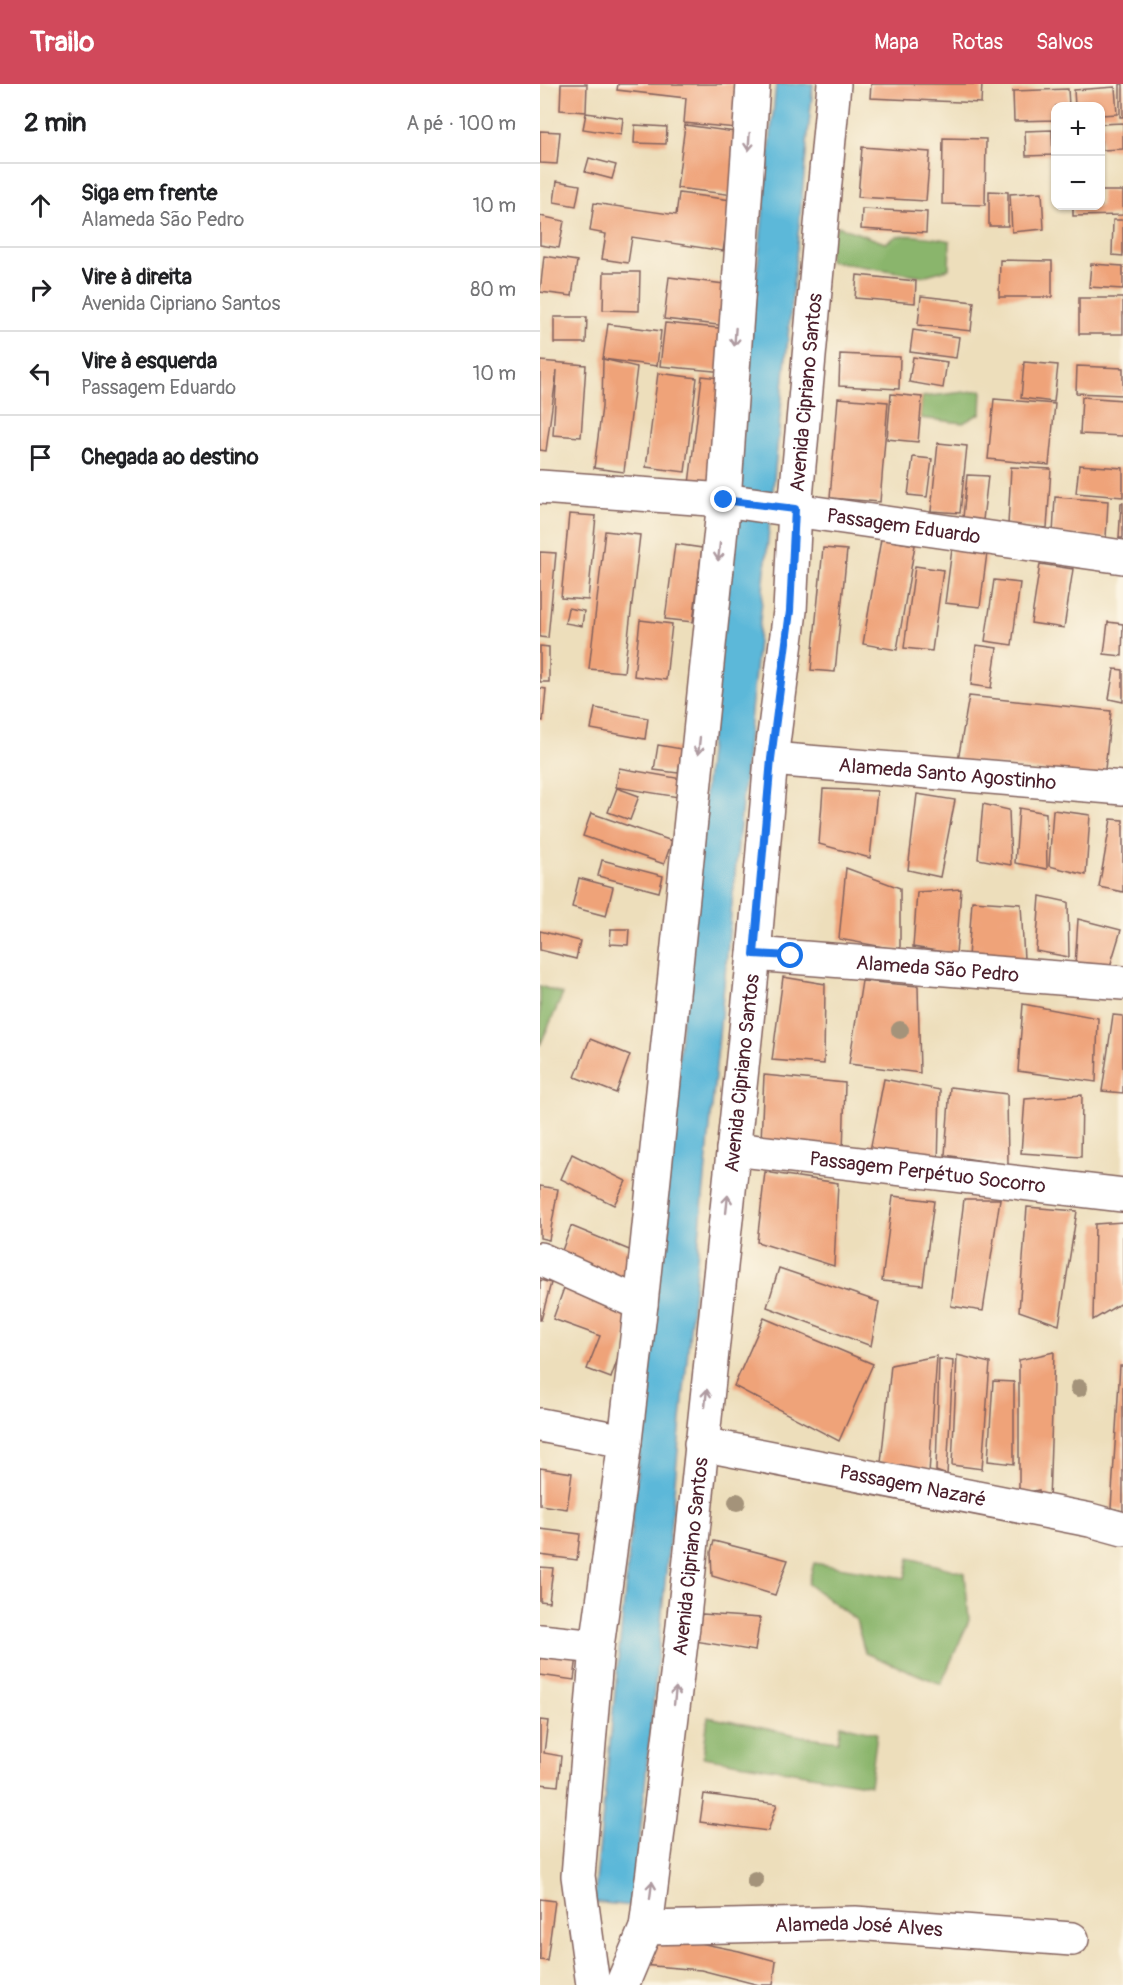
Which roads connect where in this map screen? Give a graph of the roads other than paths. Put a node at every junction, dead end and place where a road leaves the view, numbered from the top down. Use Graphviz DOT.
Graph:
graph roads {
  1 [pos="753,84"];
  2 [pos="834,84"];
  3 [pos="540,487"];
  4 [pos="724,500"];
  5 [pos="795,509"];
  6 [pos="1123,557"];
  7 [pos="771,759"];
  8 [pos="1123,789"];
  9 [pos="754,954"];
  10 [pos="1123,983"];
  11 [pos="733,1149"];
  12 [pos="1123,1195"];
  13 [pos="540,1259"];
  14 [pos="641,1304"];
  15 [pos="540,1425"];
  16 [pos="625,1441"];
  17 [pos="701,1444"];
  18 [pos="1123,1529"];
  19 [pos="540,1641"];
  20 [pos="597,1647"];
  21 [pos="646,1928"];
  22 [pos="1072,1939"];
  23 [pos="593,1985"];
  24 [pos="622,1985"];
  1 -- 4 [label="street, one-way"];
  2 -- 5 [label="street, Avenida Cipriano Santos"];
  3 -- 4 [label="street, Passagem Eduardo"];
  4 -- 5 [label="street, Passagem Eduardo"];
  4 -- 14 [label="street, one-way"];
  5 -- 6 [label="street, Passagem Eduardo"];
  5 -- 7 [label="street, Avenida Cipriano Santos"];
  7 -- 8 [label="street, Alameda Santo Agostinho"];
  7 -- 9 [label="street, Avenida Cipriano Santos"];
  9 -- 10 [label="street, Alameda São Pedro"];
  9 -- 11 [label="street, Avenida Cipriano Santos"];
  11 -- 12 [label="street, Passagem Perpétuo Socorro"];
  17 -- 11 [label="street, Avenida Cipriano Santos, one-way"];
  13 -- 14 [label="street"];
  14 -- 16 [label="street"];
  15 -- 16 [label="street"];
  16 -- 20 [label="street"];
  17 -- 18 [label="street, Passagem Nazaré"];
  21 -- 17 [label="street, Avenida Cipriano Santos, one-way"];
  19 -- 20 [label="street"];
  20 -- 23 [label="street"];
  21 -- 22 [label="street, Alameda José Alves"];
  21 -- 24 [label="street, Avenida Cipriano Santos"];
}
